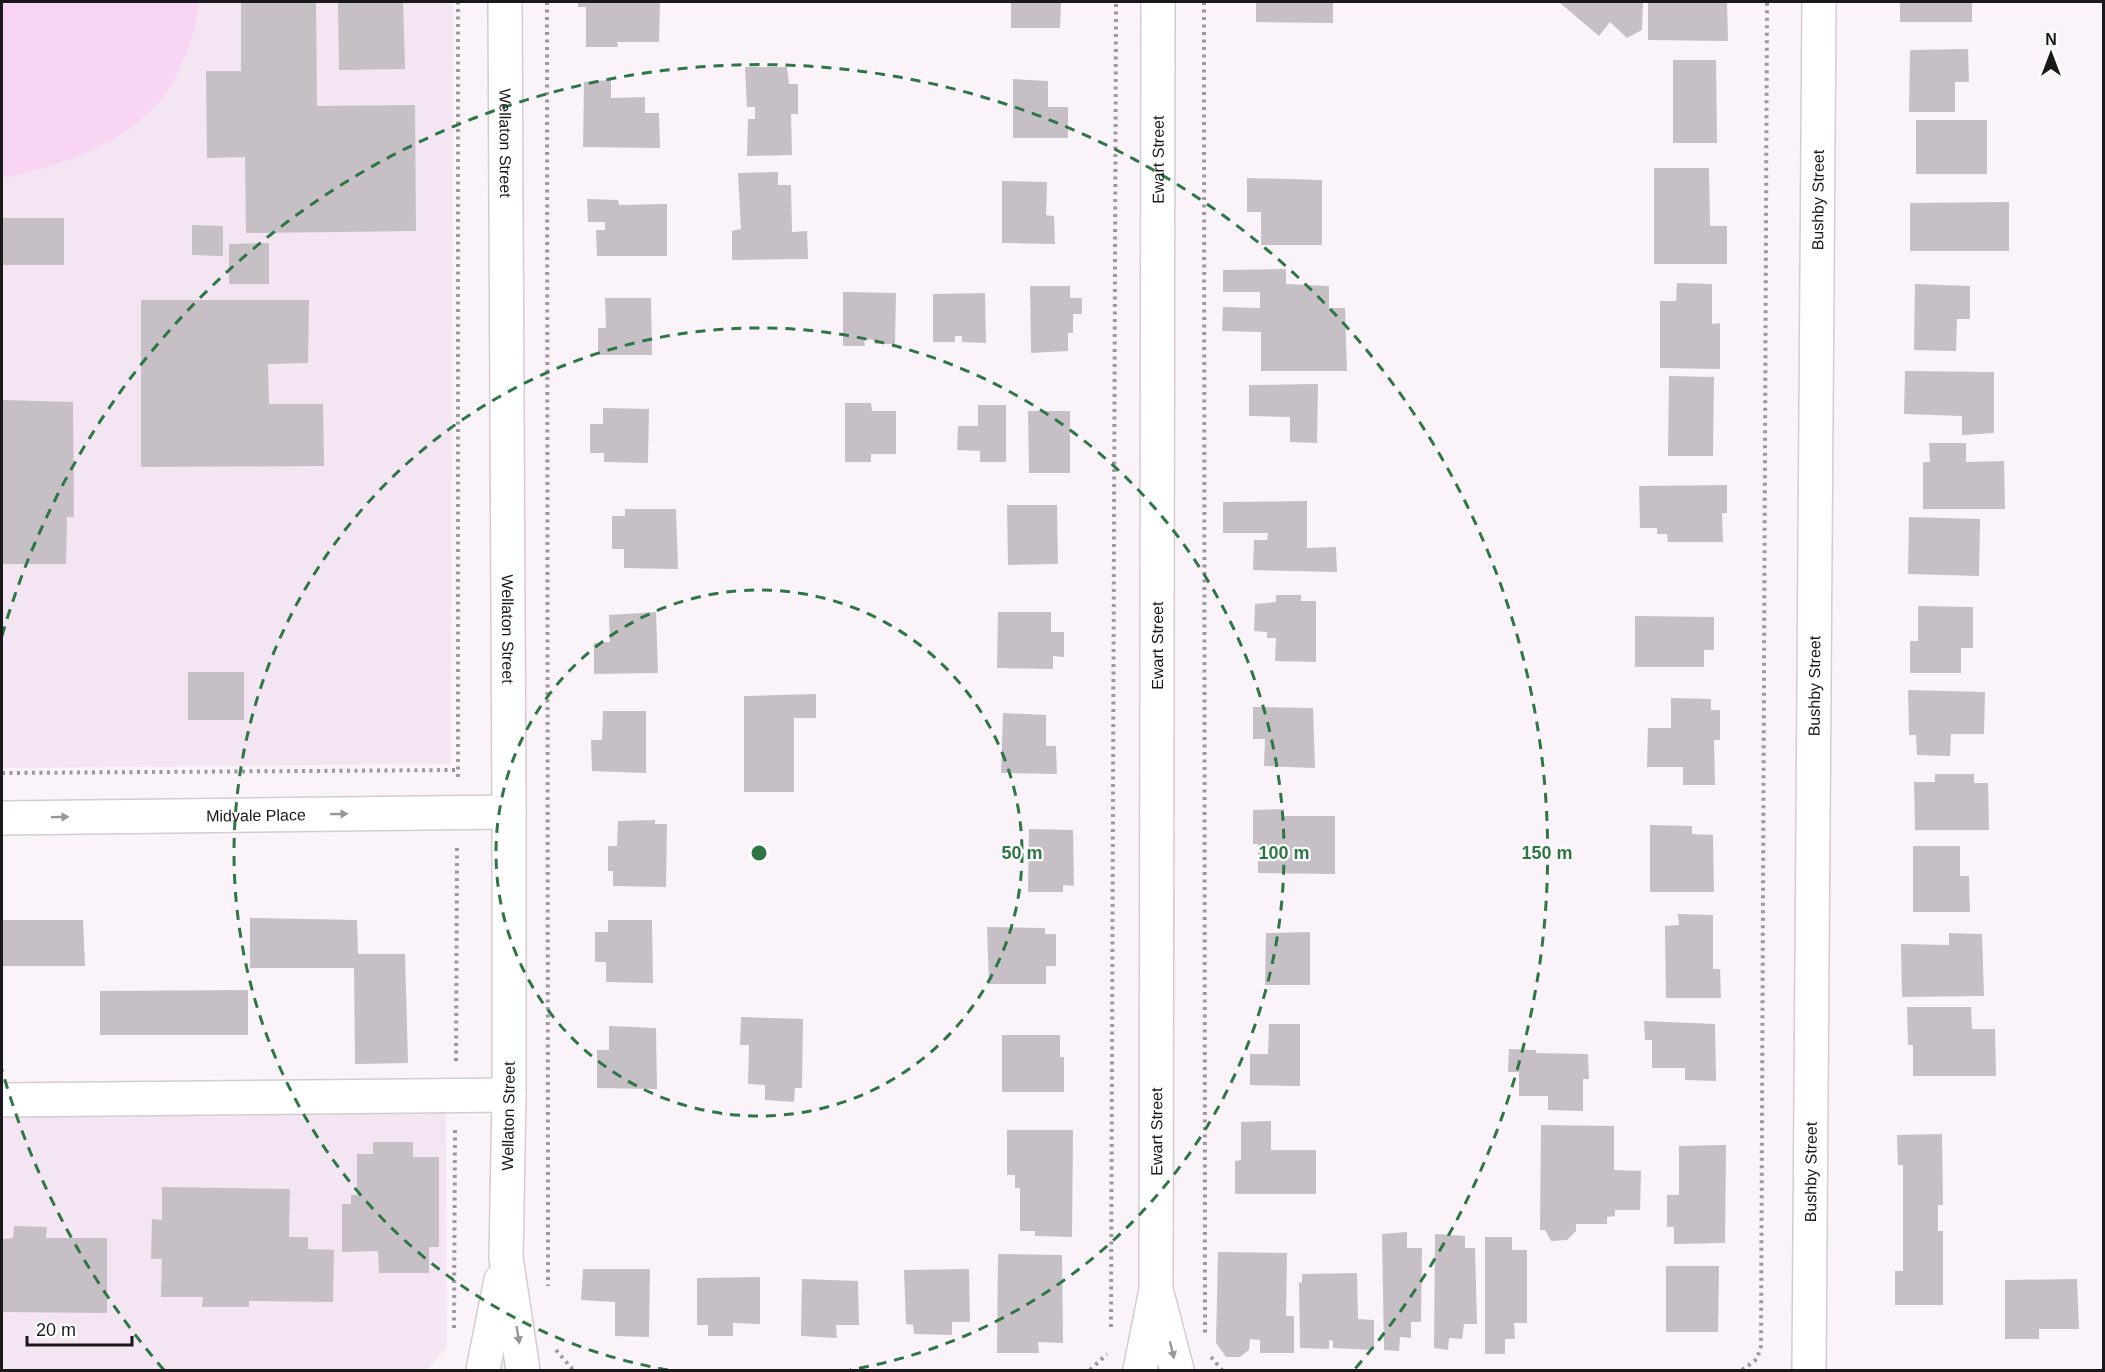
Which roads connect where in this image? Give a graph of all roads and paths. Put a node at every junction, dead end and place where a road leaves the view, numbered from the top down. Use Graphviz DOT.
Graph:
graph roads {
  1 [pos="459,2"];
  2 [pos="505,2"];
  3 [pos="547,2"];
  4 [pos="1116,2"];
  5 [pos="1158,2"];
  6 [pos="1204,2"];
  7 [pos="1767,2"];
  8 [pos="1819,2"];
  9 [pos="458,770"];
  10 [pos="2,773"];
  11 [pos="458,784"];
  12 [pos="509,812"];
  13 [pos="2,818"];
  14 [pos="509,1095"];
  15 [pos="2,1100"];
  16 [pos="506,1258"];
  17 [pos="1156,1290"];
  18 [pos="548,1293"];
  19 [pos="1111,1332"];
  20 [pos="1205,1343"];
  21 [pos="554,1348"];
  22 [pos="1111,1350"];
  23 [pos="1205,1350"];
  24 [pos="483,1371"];
  25 [pos="523,1371"];
  26 [pos="573,1371"];
  27 [pos="1090,1371"];
  28 [pos="1140,1371"];
  29 [pos="1177,1371"];
  30 [pos="1222,1371"];
  31 [pos="1742,1371"];
  32 [pos="1809,1371"];
  1 -- 9 [label="path"];
  2 -- 12 [label="street, Wellaton Street"];
  3 -- 18 [label="path"];
  4 -- 19 [label="path"];
  5 -- 17 [label="street, Ewart Street"];
  6 -- 20 [label="path"];
  7 -- 31 [label="path"];
  8 -- 32 [label="street, Bushby Street"];
  9 -- 10 [label="path"];
  9 -- 11 [label="path"];
  13 -- 12 [label="street, Midvale Place, one-way"];
  12 -- 14 [label="street, Wellaton Street"];
  14 -- 15 [label="street"];
  14 -- 16 [label="street, Wellaton Street"];
  16 -- 24 [label="street, Wellaton Street"];
  16 -- 25 [label="street, Wellaton Street, one-way"];
  17 -- 28 [label="street, Ewart Street"];
  17 -- 29 [label="street, Ewart Street, one-way"];
  21 -- 26 [label="path"];
  22 -- 27 [label="path"];
  23 -- 30 [label="path"];
}
